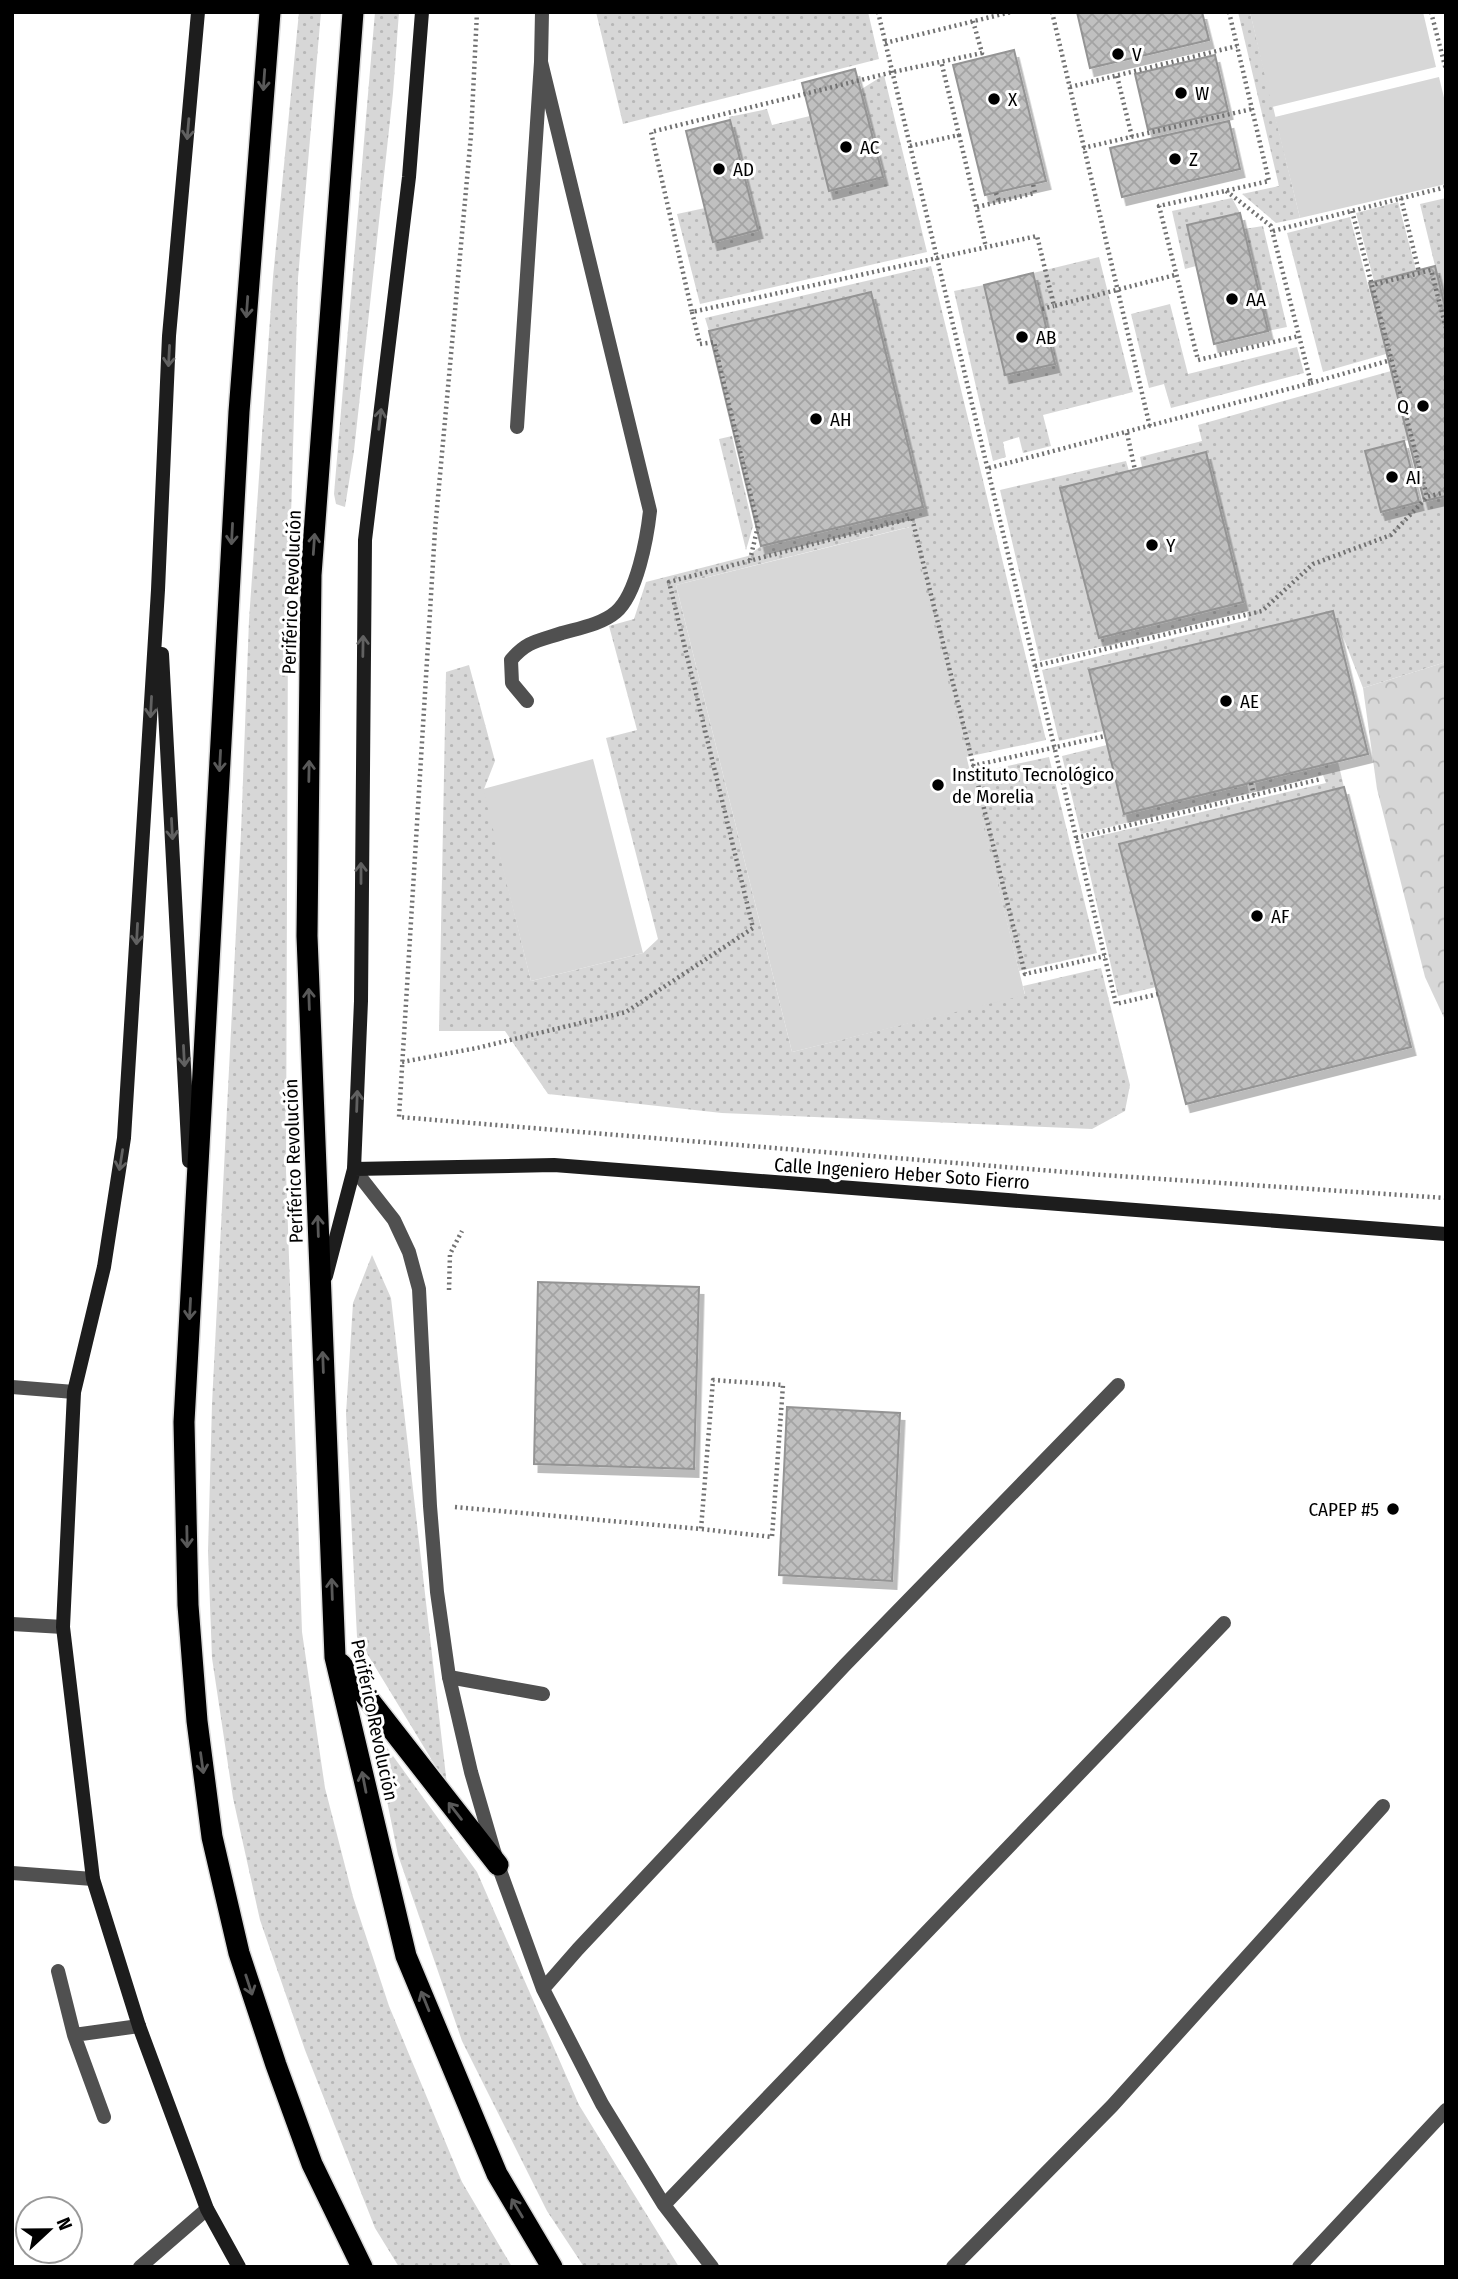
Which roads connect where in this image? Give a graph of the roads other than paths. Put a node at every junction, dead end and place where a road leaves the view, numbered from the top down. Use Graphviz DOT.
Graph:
graph roads {
  1 [pos="198,12"];
  2 [pos="270,12"];
  3 [pos="353,12"];
  4 [pos="422,12"];
  5 [pos="542,12"];
  6 [pos="541,62"];
  7 [pos="517,427"];
  8 [pos="158,590"];
  9 [pos="527,701"];
  10 [pos="354,1169"];
  11 [pos="1446,1234"];
  12 [pos="193,1241"];
  13 [pos="321,1294"];
  14 [pos="1118,1385"];
  15 [pos="12,1387"];
  16 [pos="74,1392"];
  17 [pos="12,1623"];
  18 [pos="1224,1623"];
  19 [pos="63,1627"];
  20 [pos="335,1657"];
  21 [pos="449,1677"];
  22 [pos="543,1694"];
  23 [pos="1382,1806"];
  24 [pos="498,1865"];
  25 [pos="12,1873"];
  26 [pos="93,1879"];
  27 [pos="58,1971"];
  28 [pos="543,1989"];
  29 [pos="139,2026"];
  30 [pos="74,2035"];
  31 [pos="1446,2110"];
  32 [pos="104,2117"];
  33 [pos="664,2205"];
  34 [pos="207,2209"];
  35 [pos="140,2267"];
  36 [pos="239,2267"];
  37 [pos="362,2267"];
  38 [pos="552,2267"];
  39 [pos="712,2267"];
  40 [pos="953,2267"];
  41 [pos="1298,2267"];
  1 -- 8 [label="street, one-way"];
  2 -- 12 [label="highway, one-way"];
  13 -- 3 [label="highway, Periférico Revolución, one-way"];
  10 -- 4 [label="street, one-way"];
  5 -- 6 [label="street"];
  6 -- 7 [label="street"];
  6 -- 9 [label="street"];
  8 -- 12 [label="street, one-way"];
  8 -- 16 [label="street, one-way"];
  10 -- 11 [label="street, Calle Ingeniero Heber Soto Fierro"];
  10 -- 13 [label="street"];
  10 -- 21 [label="street"];
  12 -- 37 [label="highway, one-way"];
  20 -- 13 [label="highway, Periférico Revolución, one-way"];
  14 -- 28 [label="street"];
  15 -- 16 [label="street"];
  16 -- 19 [label="street"];
  17 -- 19 [label="street"];
  18 -- 33 [label="street"];
  19 -- 26 [label="street"];
  24 -- 20 [label="highway, one-way"];
  38 -- 20 [label="highway, Periférico Revolución, one-way"];
  21 -- 22 [label="street"];
  21 -- 24 [label="street"];
  23 -- 40 [label="street"];
  24 -- 28 [label="street"];
  25 -- 26 [label="street"];
  26 -- 29 [label="street"];
  27 -- 30 [label="street"];
  28 -- 33 [label="street"];
  29 -- 30 [label="street"];
  29 -- 34 [label="street"];
  30 -- 32 [label="street"];
  31 -- 41 [label="street"];
  33 -- 39 [label="street"];
  34 -- 35 [label="street"];
  34 -- 36 [label="street"];
}
